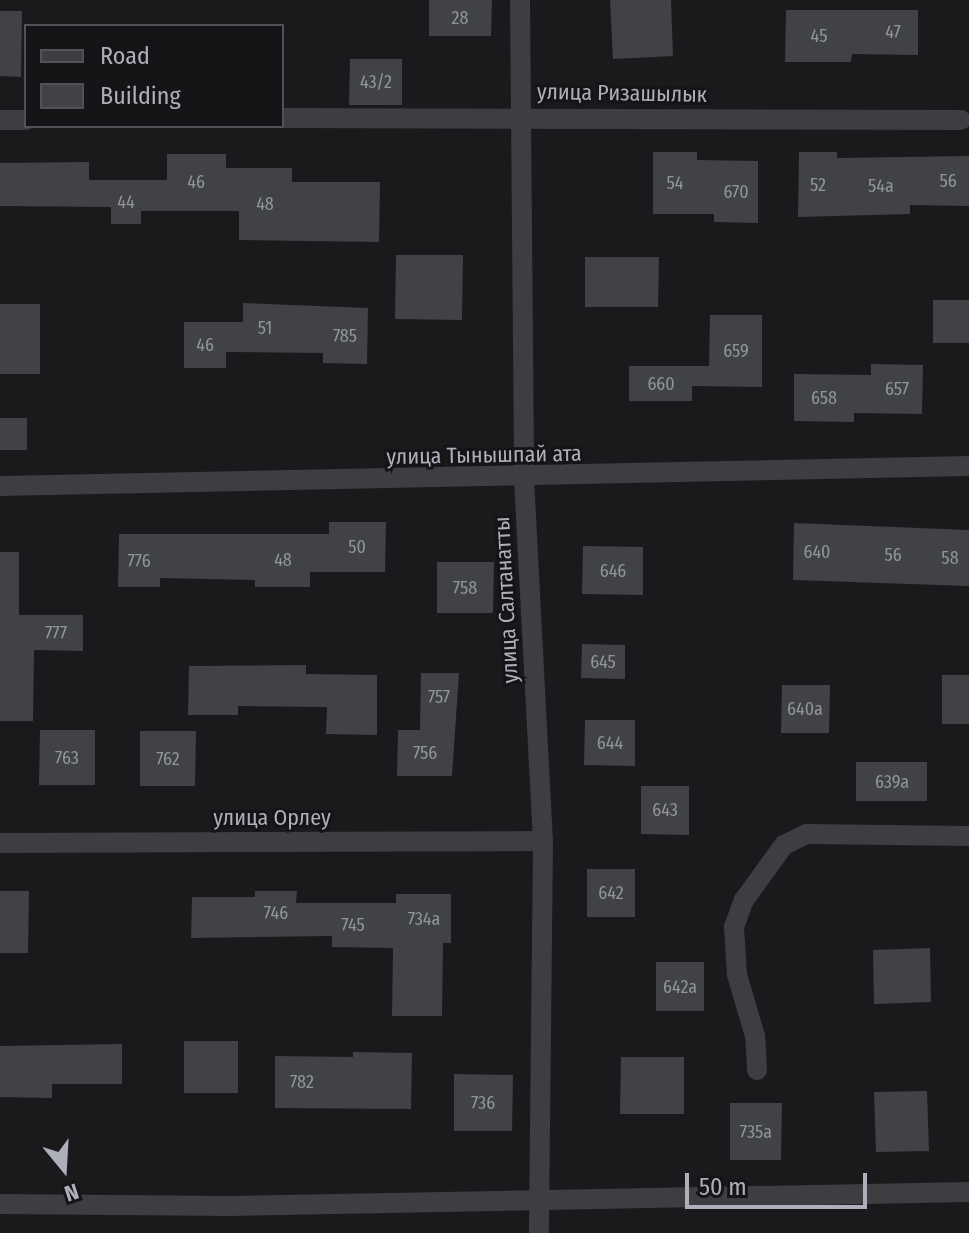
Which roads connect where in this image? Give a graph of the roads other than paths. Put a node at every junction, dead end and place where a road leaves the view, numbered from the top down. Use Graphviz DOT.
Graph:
graph roads {
  1 [pos="520,0"];
  2 [pos="521,116"];
  3 [pos="284,118"];
  4 [pos="0,120"];
  5 [pos="24,120"];
  6 [pos="961,120"];
  7 [pos="969,466"];
  8 [pos="524,479"];
  9 [pos="0,486"];
  10 [pos="969,836"];
  11 [pos="543,841"];
  12 [pos="0,843"];
  13 [pos="757,1070"];
  14 [pos="969,1192"];
  15 [pos="540,1197"];
  16 [pos="0,1204"];
  17 [pos="539,1233"];
  1 -- 2 [label="street, улица Салтанатты"];
  2 -- 3 [label="street, улица Ризашылык"];
  2 -- 6 [label="street, улица Ризашылык"];
  2 -- 8 [label="street, улица Салтанатты"];
  4 -- 5 [label="street"];
  7 -- 8 [label="street, улица Тынышпай ата"];
  8 -- 9 [label="street, улица Тынышпай ата"];
  8 -- 11 [label="street, улица Салтанатты"];
  10 -- 13 [label="street"];
  11 -- 12 [label="street, улица Орлеу"];
  11 -- 15 [label="street, улица Салтанатты"];
  14 -- 15 [label="street"];
  15 -- 16 [label="street"];
  15 -- 17 [label="street, улица Салтанатты"];
}
